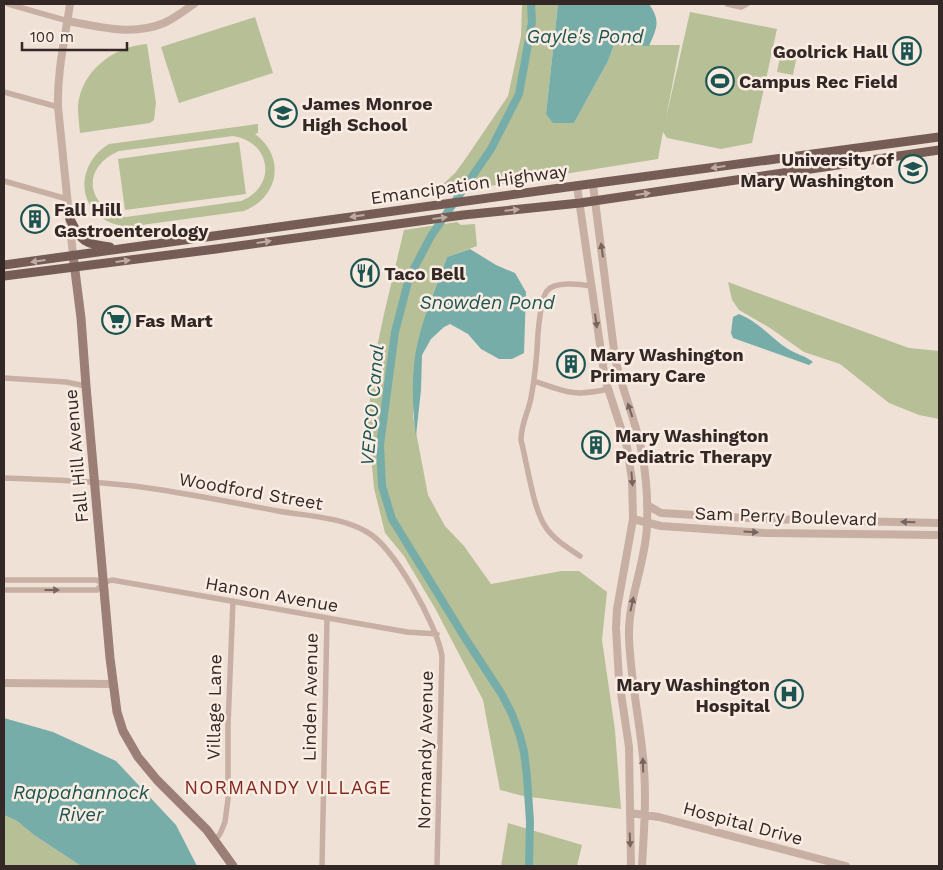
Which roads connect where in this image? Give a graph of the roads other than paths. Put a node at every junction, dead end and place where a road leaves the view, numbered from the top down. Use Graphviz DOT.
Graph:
graph roads {
  1 [pos="8,4"];
  2 [pos="70,4"];
  3 [pos="194,4"];
  4 [pos="727,4"];
  5 [pos="746,5"];
  6 [pos="68,21"];
  7 [pos="4,92"];
  8 [pos="58,107"];
  9 [pos="939,136"];
  10 [pos="939,150"];
  11 [pos="4,181"];
  12 [pos="593,184"];
  13 [pos="577,186"];
  14 [pos="67,199"];
  15 [pos="595,201"];
  16 [pos="580,203"];
  17 [pos="70,219"];
  18 [pos="123,249"];
  19 [pos="73,255"];
  20 [pos="4,266"];
  21 [pos="75,266"];
  22 [pos="4,276"];
  23 [pos="592,286"];
  24 [pos="4,378"];
  25 [pos="534,381"];
  26 [pos="86,386"];
  27 [pos="608,389"];
  28 [pos="4,478"];
  29 [pos="95,483"];
  30 [pos="646,506"];
  31 [pos="633,519"];
  32 [pos="648,523"];
  33 [pos="939,523"];
  34 [pos="939,535"];
  35 [pos="580,556"];
  36 [pos="4,580"];
  37 [pos="103,583"];
  38 [pos="4,590"];
  39 [pos="232,601"];
  40 [pos="327,619"];
  41 [pos="437,634"];
  42 [pos="4,683"];
  43 [pos="112,684"];
  44 [pos="630,813"];
  45 [pos="645,814"];
  46 [pos="215,840"];
  47 [pos="233,866"];
  48 [pos="322,866"];
  49 [pos="437,866"];
  50 [pos="632,866"];
  51 [pos="642,866"];
  52 [pos="846,866"];
  1 -- 6 [label="street"];
  2 -- 6 [label="street, Fall Hill Avenue"];
  3 -- 6 [label="street"];
  4 -- 5 [label="street"];
  6 -- 8 [label="street, Fall Hill Avenue"];
  7 -- 8 [label="street"];
  8 -- 14 [label="street, Fall Hill Avenue"];
  9 -- 12 [label="main road, Emancipation Highway, one-way"];
  15 -- 10 [label="main road, Emancipation Highway, one-way"];
  11 -- 14 [label="street"];
  12 -- 13 [label="main road, Emancipation Highway"];
  12 -- 15 [label="street"];
  13 -- 16 [label="street"];
  13 -- 18 [label="main road, Emancipation Highway, one-way"];
  14 -- 17 [label="street, Fall Hill Avenue"];
  15 -- 16 [label="main road, Emancipation Highway"];
  30 -- 15 [label="street, one-way"];
  21 -- 16 [label="main road, Emancipation Highway, one-way"];
  16 -- 23 [label="street"];
  17 -- 18 [label="main road"];
  17 -- 19 [label="street, Fall Hill Avenue"];
  18 -- 19 [label="main road, Emancipation Highway"];
  19 -- 20 [label="main road, Emancipation Highway, one-way"];
  19 -- 21 [label="main road, Fall Hill Avenue"];
  21 -- 22 [label="main road, Emancipation Highway"];
  21 -- 26 [label="main road, Fall Hill Avenue"];
  23 -- 25 [label="street"];
  23 -- 27 [label="street, one-way"];
  24 -- 26 [label="street"];
  25 -- 27 [label="street"];
  25 -- 35 [label="street"];
  26 -- 29 [label="main road, Fall Hill Avenue"];
  27 -- 31 [label="street, one-way"];
  28 -- 29 [label="street, Woodford Street"];
  29 -- 37 [label="main road, Fall Hill Avenue"];
  29 -- 41 [label="street, Woodford Street"];
  30 -- 32 [label="street"];
  33 -- 30 [label="street, Sam Perry Boulevard, one-way"];
  31 -- 32 [label="street, Sam Perry Boulevard"];
  31 -- 44 [label="street"];
  32 -- 34 [label="street, Sam Perry Boulevard, one-way"];
  45 -- 32 [label="street, one-way"];
  36 -- 37 [label="street, Hanson Avenue"];
  38 -- 37 [label="street, Hanson Avenue, one-way"];
  37 -- 39 [label="street, Hanson Avenue"];
  37 -- 43 [label="main road, Fall Hill Avenue"];
  39 -- 40 [label="street, Hanson Avenue"];
  39 -- 46 [label="street, Village Lane"];
  40 -- 41 [label="street, Hanson Avenue"];
  40 -- 48 [label="street, Linden Avenue"];
  41 -- 49 [label="street, Normandy Avenue"];
  42 -- 43 [label="street"];
  43 -- 46 [label="main road, Fall Hill Avenue"];
  44 -- 45 [label="street, Hospital Drive"];
  44 -- 50 [label="street, one-way"];
  45 -- 51 [label="street"];
  45 -- 52 [label="street, Hospital Drive"];
  46 -- 47 [label="main road, Fall Hill Avenue"];
}
